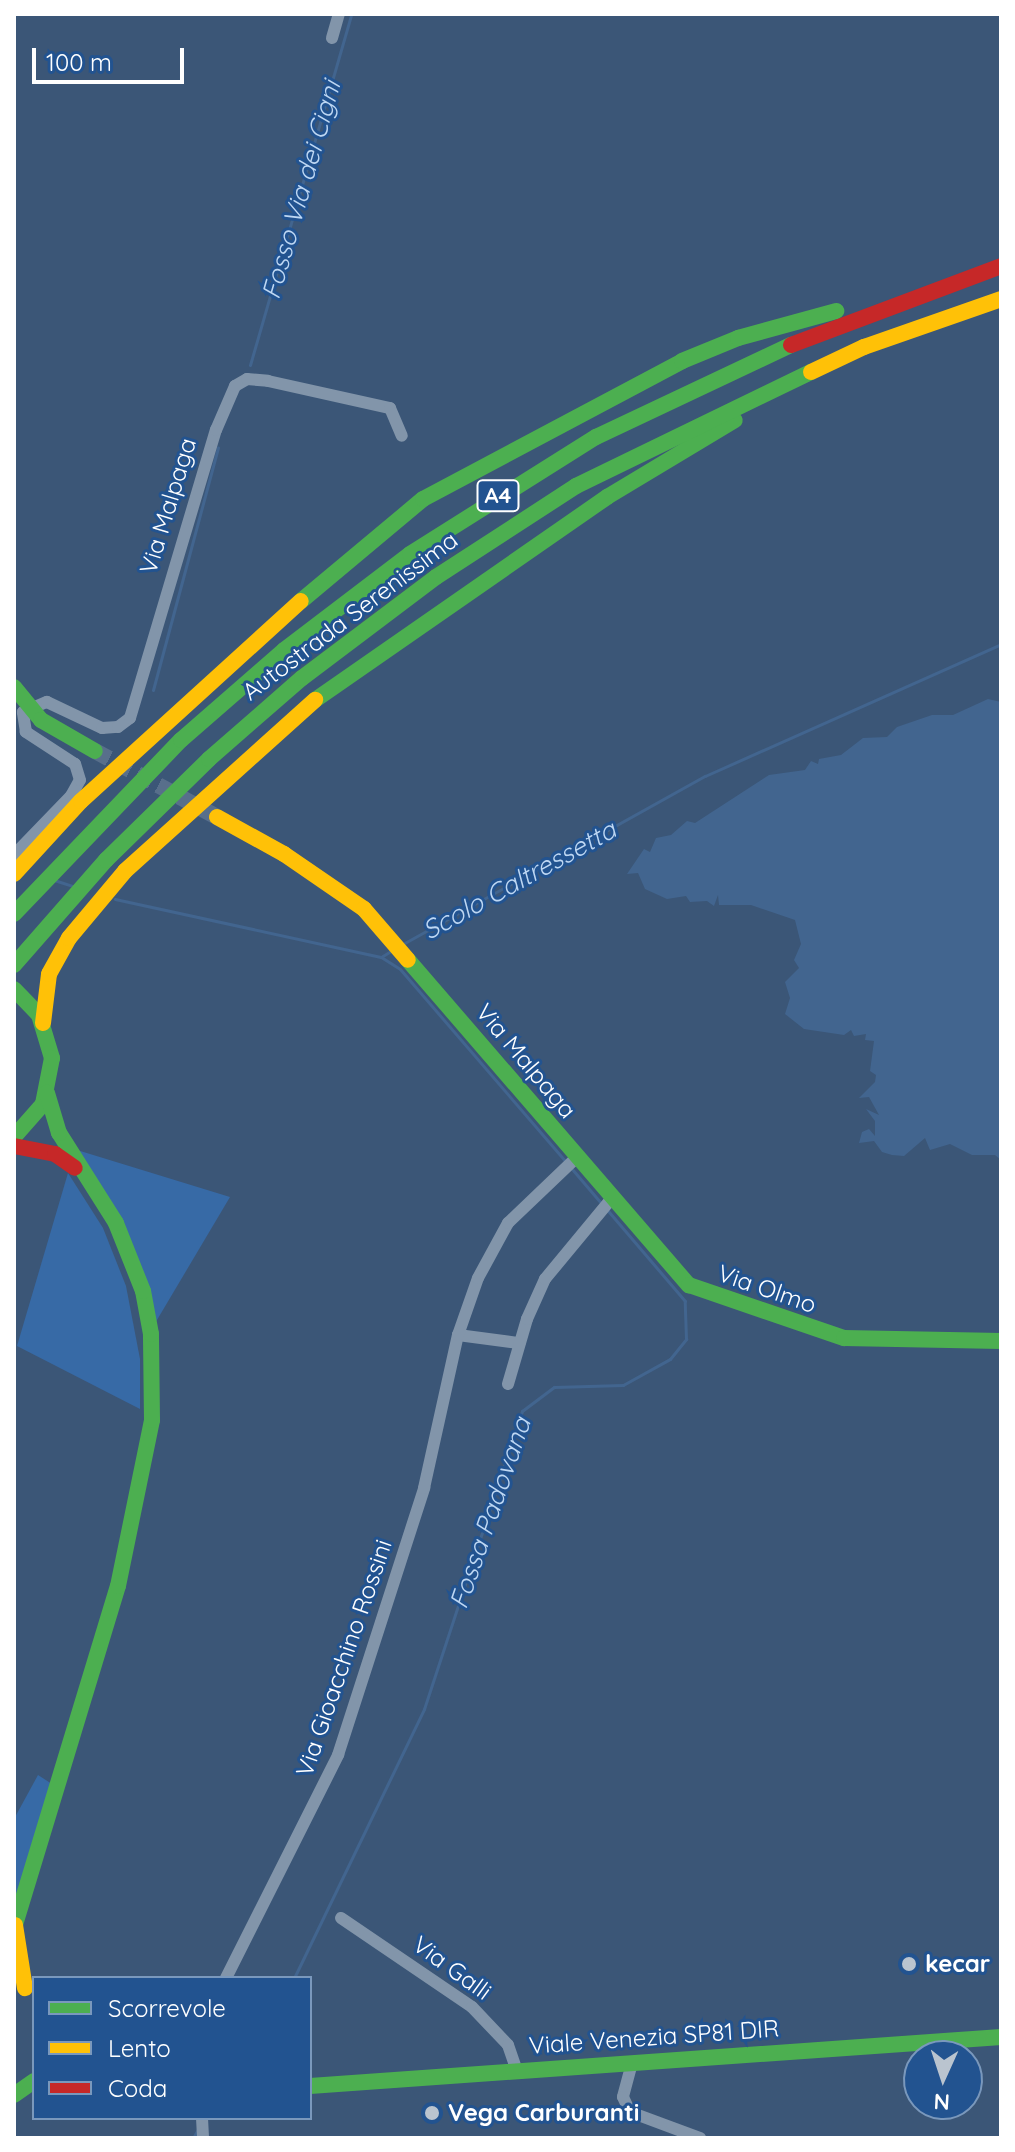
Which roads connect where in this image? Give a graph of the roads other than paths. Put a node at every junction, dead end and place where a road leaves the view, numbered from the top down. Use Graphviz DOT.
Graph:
graph roads {
  1 [pos="339,14"];
  2 [pos="332,38"];
  3 [pos="1001,259"];
  4 [pos="1001,266"];
  5 [pos="1001,299"];
  6 [pos="960,313"];
  7 [pos="402,436"];
  8 [pos="14,687"];
  9 [pos="29,707"];
  10 [pos="95,751"];
  11 [pos="217,817"];
  12 [pos="20,855"];
  13 [pos="14,874"];
  14 [pos="14,914"];
  15 [pos="14,965"];
  16 [pos="14,989"];
  17 [pos="43,1023"];
  18 [pos="47,1093"];
  19 [pos="14,1137"];
  20 [pos="14,1146"];
  21 [pos="571,1163"];
  22 [pos="95,1188"];
  23 [pos="606,1203"];
  24 [pos="458,1335"];
  25 [pos="1001,1341"];
  26 [pos="519,1343"];
  27 [pos="508,1384"];
  28 [pos="341,1918"];
  29 [pos="15,1927"];
  30 [pos="227,1976"];
  31 [pos="24,1989"];
  32 [pos="1001,2037"];
  33 [pos="632,2063"];
  34 [pos="517,2071"];
  35 [pos="312,2086"];
  36 [pos="203,2121"];
  37 [pos="203,2138"];
  38 [pos="700,2138"];
  1 -- 2 [label="street"];
  3 -- 12 [label="main road"];
  4 -- 14 [label="main road, Autostrada Serenissima / A4"];
  5 -- 6 [label="main road, Autostrada Serenissima / A4"];
  6 -- 15 [label="main road, Autostrada Serenissima / A4"];
  6 -- 17 [label="main road"];
  7 -- 9 [label="street, Via Malpaga"];
  8 -- 9 [label="main road"];
  9 -- 10 [label="main road"];
  9 -- 12 [label="street"];
  11 -- 21 [label="main road, Via Malpaga"];
  12 -- 13 [label="main road"];
  16 -- 17 [label="main road"];
  17 -- 18 [label="main road"];
  18 -- 19 [label="main road"];
  18 -- 22 [label="main road"];
  20 -- 22 [label="main road"];
  21 -- 23 [label="main road, Via Olmo"];
  21 -- 24 [label="street, Via Gioacchino Rossini"];
  22 -- 29 [label="main road"];
  23 -- 25 [label="main road, Via Olmo"];
  23 -- 26 [label="street"];
  24 -- 26 [label="street"];
  24 -- 30 [label="street, Via Gioacchino Rossini"];
  26 -- 27 [label="street"];
  28 -- 34 [label="street, Via Galli"];
  29 -- 31 [label="main road"];
  32 -- 33 [label="main road, Viale Venezia SP81 DIR"];
  33 -- 34 [label="main road, Viale Venezia SP81 DIR"];
  33 -- 38 [label="street"];
  34 -- 35 [label="main road, Viale Venezia SP81 DIR"];
  36 -- 37 [label="street"];
}
